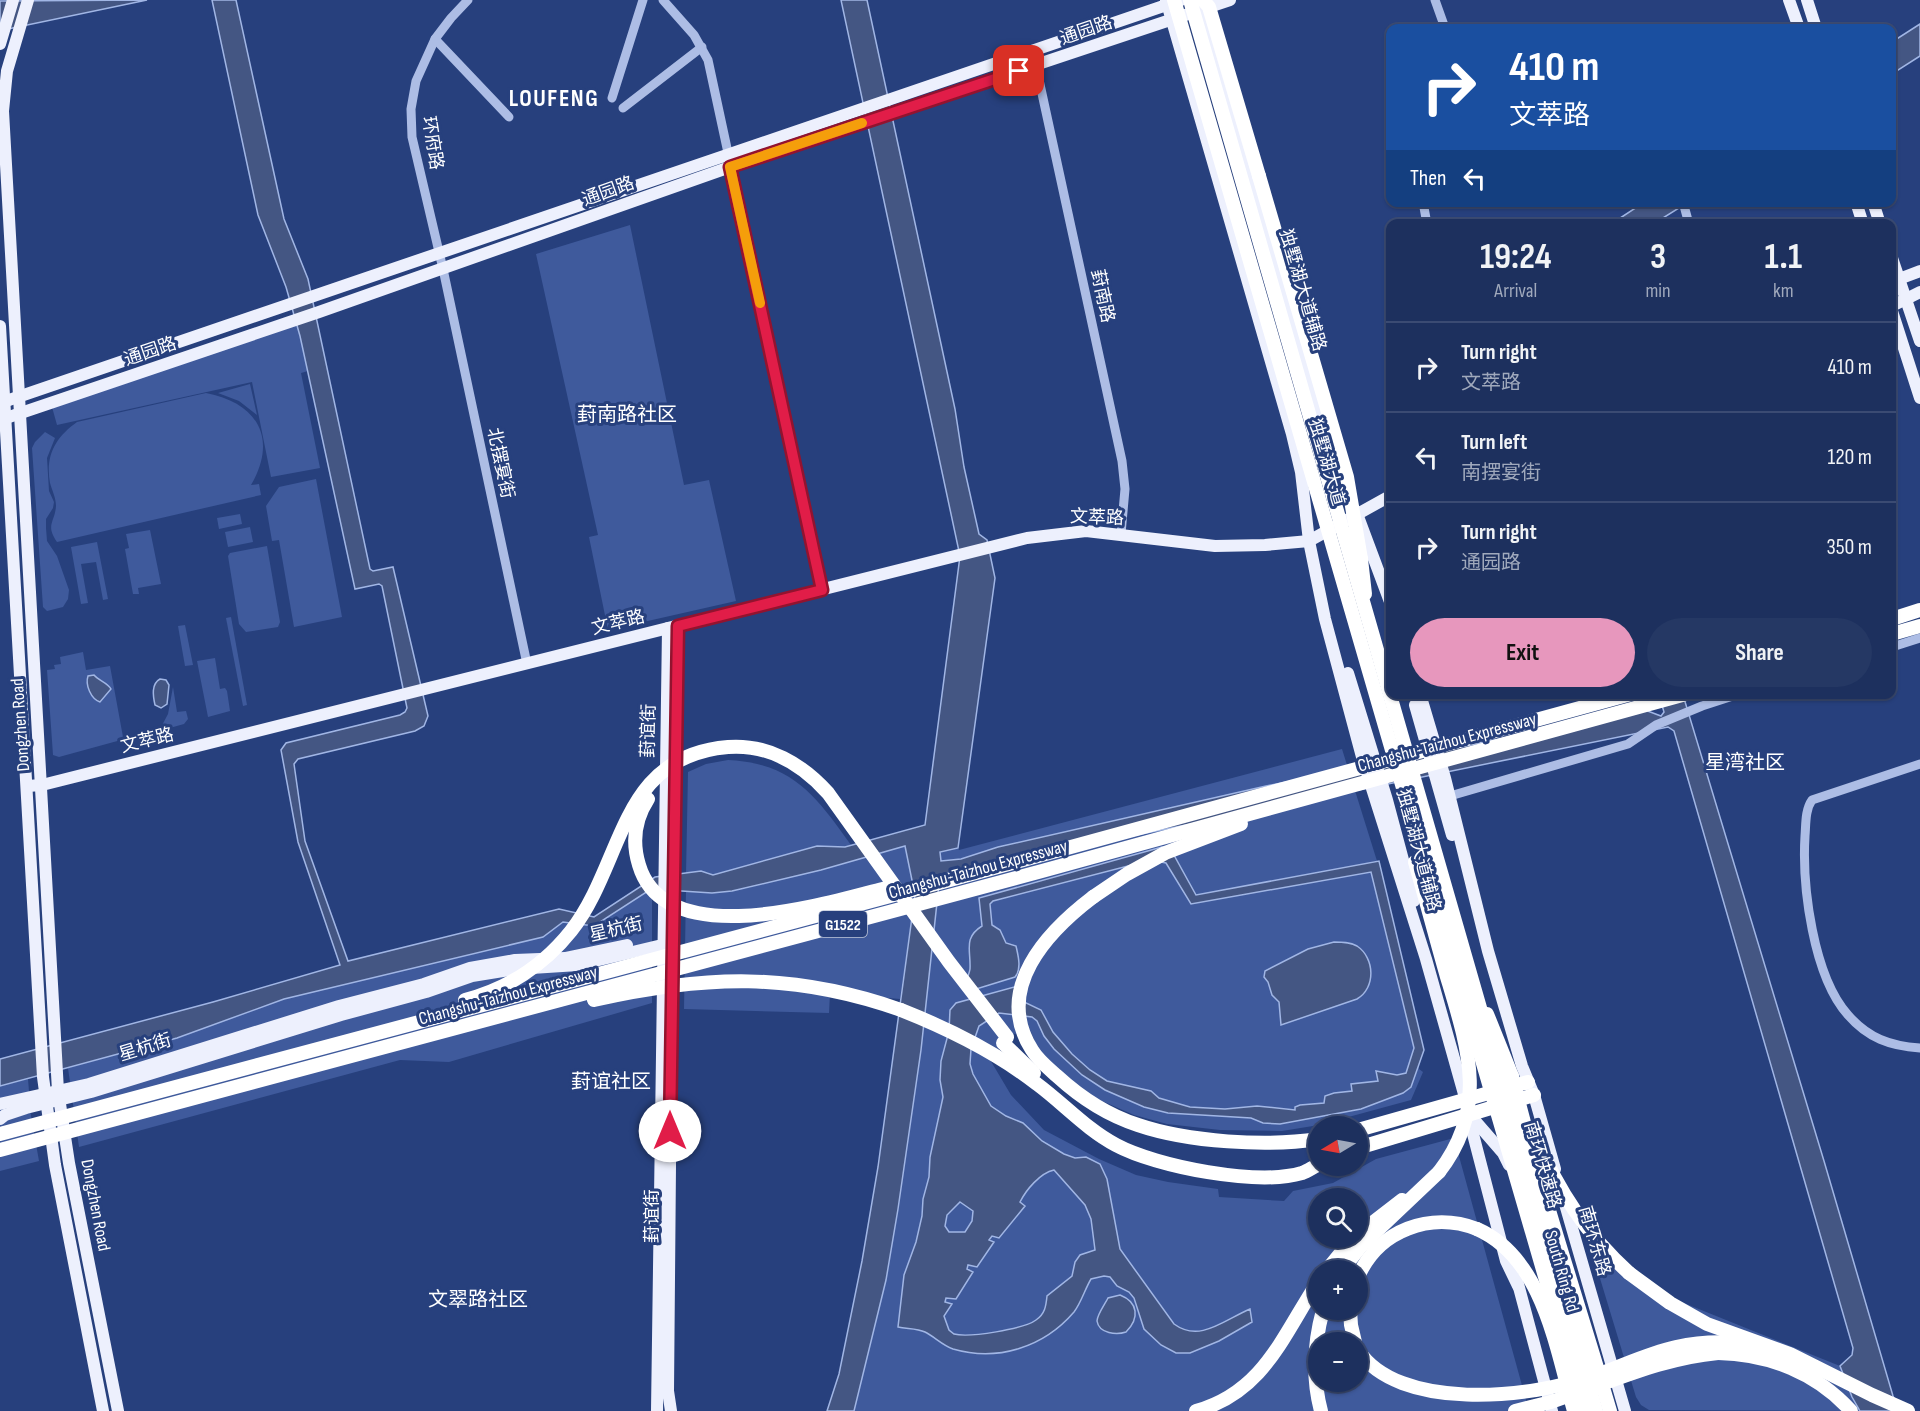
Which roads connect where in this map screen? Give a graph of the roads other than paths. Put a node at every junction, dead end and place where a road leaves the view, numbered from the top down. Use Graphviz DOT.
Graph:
graph roads {
  1 [pos="13,0"];
  2 [pos="28,0"];
  3 [pos="468,0"];
  4 [pos="643,0"];
  5 [pos="663,0"];
  6 [pos="1183,0"];
  7 [pos="1230,0"];
  8 [pos="1435,0"];
  9 [pos="1789,0"];
  10 [pos="1807,0"];
  11 [pos="1169,2"];
  12 [pos="1203,4"];
  13 [pos="1190,7"];
  14 [pos="1172,19"];
  15 [pos="1444,24"];
  16 [pos="1798,24"];
  17 [pos="1815,24"];
  18 [pos="2,38"];
  19 [pos="435,39"];
  20 [pos="702,47"];
  21 [pos="1036,66"];
  22 [pos="612,98"];
  23 [pos="623,108"];
  24 [pos="509,117"];
  25 [pos="1237,129"];
  26 [pos="1250,146"];
  27 [pos="729,161"];
  28 [pos="1254,172"];
  29 [pos="439,253"];
  30 [pos="443,269"];
  31 [pos="1920,271"];
  32 [pos="1896,283"];
  33 [pos="1896,285"];
  34 [pos="1920,292"];
  35 [pos="1906,298"];
  36 [pos="1896,304"];
  37 [pos="1896,323"];
  38 [pos="0,326"];
  39 [pos="1920,341"];
  40 [pos="19,397"];
  41 [pos="1920,398"];
  42 [pos="2,402"];
  43 [pos="19,414"];
  44 [pos="2,419"];
  45 [pos="1301,472"];
  46 [pos="1386,498"];
  47 [pos="1319,501"];
  48 [pos="1357,513"];
  49 [pos="1121,534"];
  50 [pos="1309,541"];
  51 [pos="1384,585"];
  52 [pos="822,590"];
  53 [pos="1386,591"];
  54 [pos="1386,593"];
  55 [pos="1920,610"];
  56 [pos="1896,618"];
  57 [pos="1369,623"];
  58 [pos="1920,626"];
  59 [pos="673,627"];
  60 [pos="1896,633"];
  61 [pos="1920,638"];
  62 [pos="1896,646"];
  63 [pos="526,664"];
  64 [pos="1386,686"];
  65 [pos="1389,699"];
  66 [pos="1414,699"];
  67 [pos="1421,699"];
  68 [pos="1613,699"];
  69 [pos="1669,699"];
  70 [pos="1724,699"];
  71 [pos="1527,740"];
  72 [pos="1430,746"];
  73 [pos="1920,764"];
  74 [pos="1440,779"];
  75 [pos="42,784"];
  76 [pos="27,786"];
  77 [pos="1450,796"];
  78 [pos="1023,859"];
  79 [pos="1452,931"];
  80 [pos="665,940"];
  81 [pos="1488,951"];
  82 [pos="1472,976"];
  83 [pos="465,1025"];
  84 [pos="1005,1040"];
  85 [pos="1920,1048"];
  86 [pos="1512,1076"];
  87 [pos="1528,1082"];
  88 [pos="160,1091"];
  89 [pos="1077,1095"];
  90 [pos="1534,1095"];
  91 [pos="59,1096"];
  92 [pos="46,1099"];
  93 [pos="0,1104"];
  94 [pos="1468,1107"];
  95 [pos="1069,1110"];
  96 [pos="0,1119"];
  97 [pos="1368,1128"];
  98 [pos="0,1134"];
  99 [pos="1308,1140"];
  100 [pos="1368,1144"];
  101 [pos="0,1150"];
  102 [pos="1308,1170"];
  103 [pos="1431,1181"];
  104 [pos="1368,1225"];
  105 [pos="1345,1248"];
  106 [pos="1335,1260"];
  107 [pos="1350,1260"];
  108 [pos="1367,1260"];
  109 [pos="1308,1299"];
  110 [pos="1321,1320"];
  111 [pos="1770,1348"];
  112 [pos="1368,1368"];
  113 [pos="1409,1400"];
  114 [pos="1448,1407"];
  115 [pos="103,1411"];
  116 [pos="118,1411"];
  117 [pos="657,1411"];
  118 [pos="671,1411"];
  119 [pos="1196,1411"];
  120 [pos="1321,1411"];
  121 [pos="1515,1411"];
  122 [pos="1552,1411"];
  123 [pos="1574,1411"];
  124 [pos="1578,1411"];
  125 [pos="1584,1411"];
  126 [pos="1596,1411"];
  127 [pos="1610,1411"];
  128 [pos="1625,1411"];
  129 [pos="1851,1411"];
  130 [pos="1908,1411"];
  1 -- 18 [label="main road"];
  2 -- 40 [label="main road, Dongzhen Road"];
  3 -- 19 [label="street, 环府路"];
  4 -- 22 [label="street"];
  5 -- 20 [label="street"];
  6 -- 11 [label="main road, 通园路"];
  6 -- 13 [label="main road"];
  7 -- 12 [label="main road, 通园路"];
  8 -- 15 [label="street"];
  9 -- 16 [label="main road"];
  10 -- 17 [label="main road"];
  11 -- 14 [label="main road, 独墅湖大道辅路"];
  11 -- 27 [label="main road, 通园路"];
  11 -- 47 [label="highway, 独墅湖大道, bridge"];
  12 -- 13 [label="main road, 通园路"];
  12 -- 25 [label="main road, 独墅湖大道辅路"];
  12 -- 26 [label="highway"];
  13 -- 14 [label="main road, 通园路"];
  13 -- 28 [label="main road"];
  13 -- 57 [label="highway, 独墅湖大道, bridge"];
  14 -- 21 [label="main road, 通园路"];
  14 -- 45 [label="main road, 独墅湖大道辅路"];
  19 -- 24 [label="street"];
  19 -- 29 [label="street, 环府路"];
  20 -- 23 [label="street"];
  20 -- 27 [label="street"];
  21 -- 27 [label="main road, 通园路"];
  21 -- 49 [label="street, 葑南路"];
  25 -- 26 [label="highway"];
  25 -- 28 [label="main road, 独墅湖大道辅路"];
  26 -- 28 [label="highway"];
  27 -- 29 [label="main road, 通园路"];
  27 -- 30 [label="main road, 通园路"];
  27 -- 52 [label="street"];
  28 -- 48 [label="main road, 独墅湖大道辅路"];
  28 -- 57 [label="highway, bridge"];
  29 -- 30 [label="street, 环府路"];
  29 -- 40 [label="main road, 通园路"];
  30 -- 43 [label="main road, 通园路"];
  30 -- 63 [label="street, 北摆宴街"];
  31 -- 32 [label="main road"];
  33 -- 35 [label="main road"];
  34 -- 35 [label="main road"];
  35 -- 36 [label="main road"];
  35 -- 39 [label="main road"];
  37 -- 41 [label="main road"];
  38 -- 42 [label="main road, Dongzhen Road"];
  40 -- 42 [label="main road, 通园路"];
  40 -- 43 [label="main road, Dongzhen Road"];
  42 -- 44 [label="main road, Dongzhen Road"];
  43 -- 44 [label="main road, 通园路"];
  43 -- 75 [label="main road, Dongzhen Road"];
  44 -- 76 [label="main road, Dongzhen Road"];
  45 -- 48 [label="main road"];
  45 -- 50 [label="main road, 独墅湖大道辅路"];
  46 -- 48 [label="main road, 文萃路"];
  47 -- 79 [label="highway, 独墅湖大道, bridge"];
  47 -- 103 [label="highway, bridge"];
  48 -- 50 [label="main road, 文萃路"];
  48 -- 51 [label="main road, 独墅湖大道辅路"];
  49 -- 50 [label="main road, 文萃路"];
  49 -- 52 [label="main road, 文萃路"];
  50 -- 94 [label="main road, 独墅湖大道辅路, bridge"];
  51 -- 53 [label="main road, 独墅湖大道辅路"];
  51 -- 54 [label="main road, 独墅湖大道辅路"];
  52 -- 59 [label="main road, 文萃路"];
  55 -- 56 [label="highway"];
  57 -- 64 [label="highway, 独墅湖大道, bridge"];
  58 -- 60 [label="highway"];
  59 -- 63 [label="main road, 文萃路"];
  59 -- 80 [label="main road, 葑谊街"];
  61 -- 62 [label="street"];
  63 -- 75 [label="main road, 文萃路"];
  65 -- 79 [label="highway, 独墅湖大道, bridge"];
  66 -- 72 [label="main road, 独墅湖大道辅路"];
  67 -- 72 [label="main road, 独墅湖大道辅路"];
  68 -- 78 [label="highway, Changshu-Taizhou Expressway / G1522, bridge"];
  69 -- 71 [label="highway, Changshu-Taizhou Expressway / G1522, bridge"];
  70 -- 77 [label="street"];
  71 -- 83 [label="highway, Changshu-Taizhou Expressway / G1522, bridge"];
  71 -- 89 [label="highway, bridge"];
  72 -- 74 [label="main road, 独墅湖大道辅路, bridge"];
  73 -- 85 [label="street"];
  74 -- 77 [label="main road, 独墅湖大道辅路"];
  74 -- 81 [label="main road, 独墅湖大道辅路"];
  75 -- 76 [label="main road, 文萃路"];
  75 -- 91 [label="main road, Dongzhen Road"];
  76 -- 92 [label="main road, Dongzhen Road"];
  77 -- 81 [label="main road, 独墅湖大道辅路"];
  78 -- 84 [label="highway, bridge"];
  78 -- 88 [label="highway, Changshu-Taizhou Expressway / G1522, bridge"];
  79 -- 82 [label="highway, 南环快速路, bridge"];
  79 -- 125 [label="highway, South Ring Rd, bridge"];
  80 -- 91 [label="main road, 星杭街"];
  80 -- 117 [label="main road, 葑谊街"];
  80 -- 118 [label="main road, 葑谊街"];
  81 -- 87 [label="main road, 独墅湖大道辅路"];
  82 -- 86 [label="highway, bridge"];
  82 -- 126 [label="highway, 南环快速路, bridge"];
  83 -- 95 [label="highway, bridge"];
  83 -- 101 [label="highway, Changshu-Taizhou Expressway / G1522, bridge"];
  84 -- 88 [label="highway, bridge"];
  84 -- 89 [label="highway"];
  84 -- 95 [label="highway"];
  86 -- 111 [label="highway, bridge"];
  86 -- 127 [label="highway, bridge"];
  87 -- 90 [label="main road, 南环东路"];
  87 -- 94 [label="highway"];
  88 -- 98 [label="highway, Changshu-Taizhou Expressway / G1522, bridge"];
  89 -- 99 [label="highway"];
  90 -- 94 [label="highway"];
  90 -- 128 [label="main road, 南环东路"];
  91 -- 92 [label="main road, 星杭街"];
  91 -- 116 [label="main road, Dongzhen Road"];
  92 -- 93 [label="main road"];
  92 -- 96 [label="main road"];
  92 -- 115 [label="main road, Dongzhen Road"];
  94 -- 97 [label="highway"];
  94 -- 100 [label="highway"];
  94 -- 122 [label="main road"];
  94 -- 124 [label="main road"];
  95 -- 102 [label="highway"];
  103 -- 104 [label="highway"];
  103 -- 107 [label="highway"];
  105 -- 106 [label="highway"];
  108 -- 123 [label="highway, bridge"];
  109 -- 119 [label="highway"];
  110 -- 120 [label="highway"];
  111 -- 114 [label="highway, bridge"];
  111 -- 130 [label="highway"];
  112 -- 113 [label="highway, bridge"];
  121 -- 129 [label="highway, bridge"];
}
